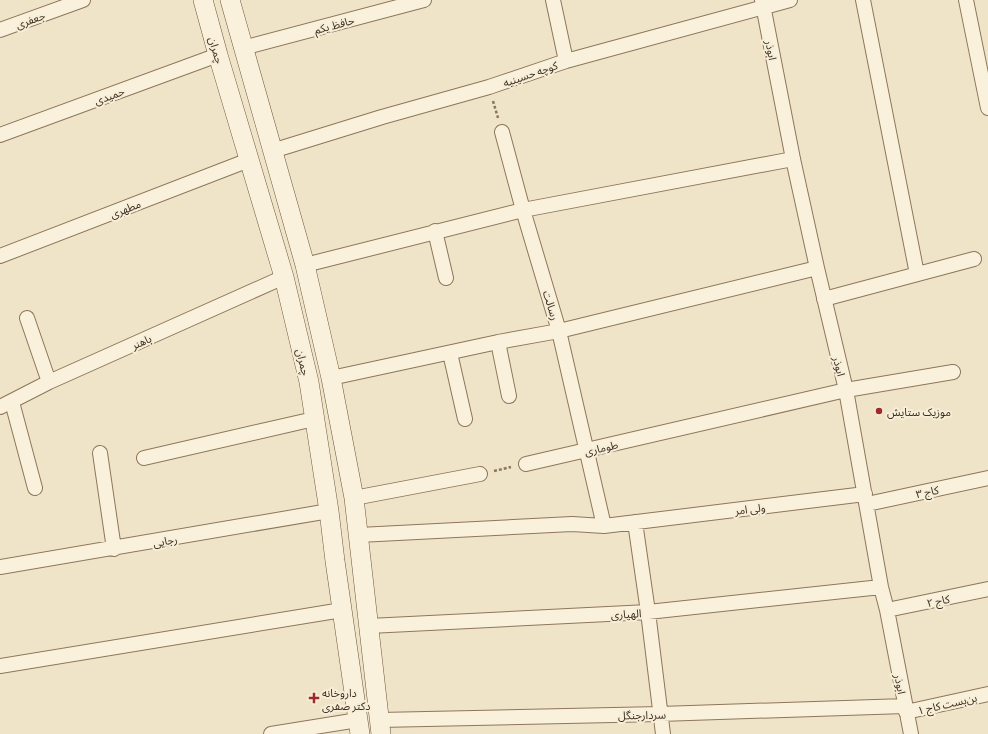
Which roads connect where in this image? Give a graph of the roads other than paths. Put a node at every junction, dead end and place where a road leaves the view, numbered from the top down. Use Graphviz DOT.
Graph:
graph roads {
  1 [pos="83,0"];
  2 [pos="203,0"];
  3 [pos="230,0"];
  4 [pos="424,0"];
  5 [pos="553,0"];
  6 [pos="790,0"];
  7 [pos="863,0"];
  8 [pos="966,0"];
  9 [pos="763,3"];
  10 [pos="0,30"];
  11 [pos="244,48"];
  12 [pos="218,55"];
  13 [pos="566,61"];
  14 [pos="988,108"];
  15 [pos="502,132"];
  16 [pos="0,135"];
  17 [pos="272,150"];
  18 [pos="793,158"];
  19 [pos="249,160"];
  20 [pos="523,210"];
  21 [pos="434,231"];
  22 [pos="0,256"];
  23 [pos="974,259"];
  24 [pos="305,265"];
  25 [pos="817,268"];
  26 [pos="917,274"];
  27 [pos="284,277"];
  28 [pos="446,278"];
  29 [pos="824,299"];
  30 [pos="27,318"];
  31 [pos="560,330"];
  32 [pos="498,342"];
  33 [pos="450,353"];
  34 [pos="953,372"];
  35 [pos="331,378"];
  36 [pos="49,382"];
  37 [pos="846,390"];
  38 [pos="509,396"];
  39 [pos="6,404"];
  40 [pos="314,419"];
  41 [pos="465,419"];
  42 [pos="586,450"];
  43 [pos="100,453"];
  44 [pos="144,458"];
  45 [pos="526,464"];
  46 [pos="480,474"];
  47 [pos="988,478"];
  48 [pos="35,488"];
  49 [pos="354,498"];
  50 [pos="866,499"];
  51 [pos="330,511"];
  52 [pos="635,522"];
  53 [pos="604,526"];
  54 [pos="359,535"];
  55 [pos="114,548"];
  56 [pos="0,567"];
  57 [pos="881,587"];
  58 [pos="988,589"];
  59 [pos="342,610"];
  60 [pos="887,610"];
  61 [pos="648,612"];
  62 [pos="369,626"];
  63 [pos="0,666"];
  64 [pos="988,694"];
  65 [pos="906,709"];
  66 [pos="660,714"];
  67 [pos="359,727"];
  68 [pos="380,727"];
  69 [pos="271,734"];
  70 [pos="663,734"];
  71 [pos="911,734"];
  1 -- 10 [label="street, جعفری"];
  2 -- 12 [label="main road, چمران"];
  3 -- 11 [label="main road, چمران"];
  4 -- 11 [label="street, حافظ یکم"];
  5 -- 13 [label="street"];
  6 -- 9 [label="street, کوچه حسینیه"];
  7 -- 26 [label="street"];
  8 -- 14 [label="street"];
  9 -- 13 [label="street, کوچه حسینیه"];
  9 -- 18 [label="street, ابوذر"];
  11 -- 17 [label="main road, چمران"];
  12 -- 16 [label="street, حمیدی"];
  12 -- 19 [label="main road, چمران"];
  13 -- 17 [label="street, کوچه حسینیه"];
  15 -- 20 [label="street, رسالت"];
  17 -- 24 [label="main road, چمران"];
  18 -- 20 [label="street"];
  18 -- 25 [label="street, ابوذر"];
  19 -- 22 [label="street, مطهری"];
  19 -- 27 [label="main road, چمران"];
  20 -- 21 [label="street"];
  20 -- 31 [label="street, رسالت"];
  21 -- 24 [label="street"];
  21 -- 28 [label="street"];
  23 -- 26 [label="street"];
  24 -- 35 [label="main road, چمران"];
  25 -- 29 [label="street, ابوذر"];
  25 -- 31 [label="street"];
  26 -- 29 [label="street"];
  27 -- 36 [label="street, باهنر"];
  27 -- 40 [label="main road, چمران"];
  29 -- 37 [label="street, ابوذر"];
  30 -- 36 [label="street"];
  31 -- 32 [label="street"];
  31 -- 42 [label="street, رسالت"];
  32 -- 33 [label="street"];
  32 -- 38 [label="street"];
  33 -- 35 [label="street"];
  33 -- 41 [label="street"];
  34 -- 37 [label="street, طوماری"];
  35 -- 49 [label="main road, چمران"];
  36 -- 39 [label="street, باهنر"];
  37 -- 42 [label="street, طوماری"];
  37 -- 50 [label="street, ابوذر"];
  39 -- 48 [label="street"];
  40 -- 44 [label="street"];
  40 -- 51 [label="main road, چمران"];
  42 -- 45 [label="street, طوماری"];
  42 -- 53 [label="street, رسالت"];
  43 -- 55 [label="street"];
  46 -- 49 [label="street"];
  47 -- 50 [label="street, کاج ۳"];
  49 -- 54 [label="main road, چمران"];
  50 -- 52 [label="street, ولی امر"];
  50 -- 57 [label="street, ابوذر"];
  51 -- 55 [label="street, رجایی"];
  51 -- 59 [label="main road, چمران"];
  52 -- 53 [label="street, ولی امر"];
  52 -- 61 [label="street"];
  53 -- 54 [label="street, ولی امر"];
  54 -- 62 [label="main road, چمران"];
  55 -- 56 [label="street, رجایی"];
  57 -- 60 [label="street, ابوذر"];
  57 -- 61 [label="street, الهیاری"];
  58 -- 60 [label="street, کاج ۲"];
  59 -- 63 [label="street"];
  59 -- 67 [label="main road, چمران"];
  60 -- 65 [label="street, ابوذر"];
  61 -- 62 [label="street, الهیاری"];
  61 -- 66 [label="street"];
  62 -- 68 [label="main road, چمران"];
  64 -- 65 [label="street, بن‌بست کاج ۱"];
  65 -- 66 [label="street, سردارجنگل"];
  65 -- 71 [label="street, ابوذر"];
  66 -- 68 [label="street, سردارجنگل"];
  66 -- 70 [label="street"];
  67 -- 69 [label="street"];
}
